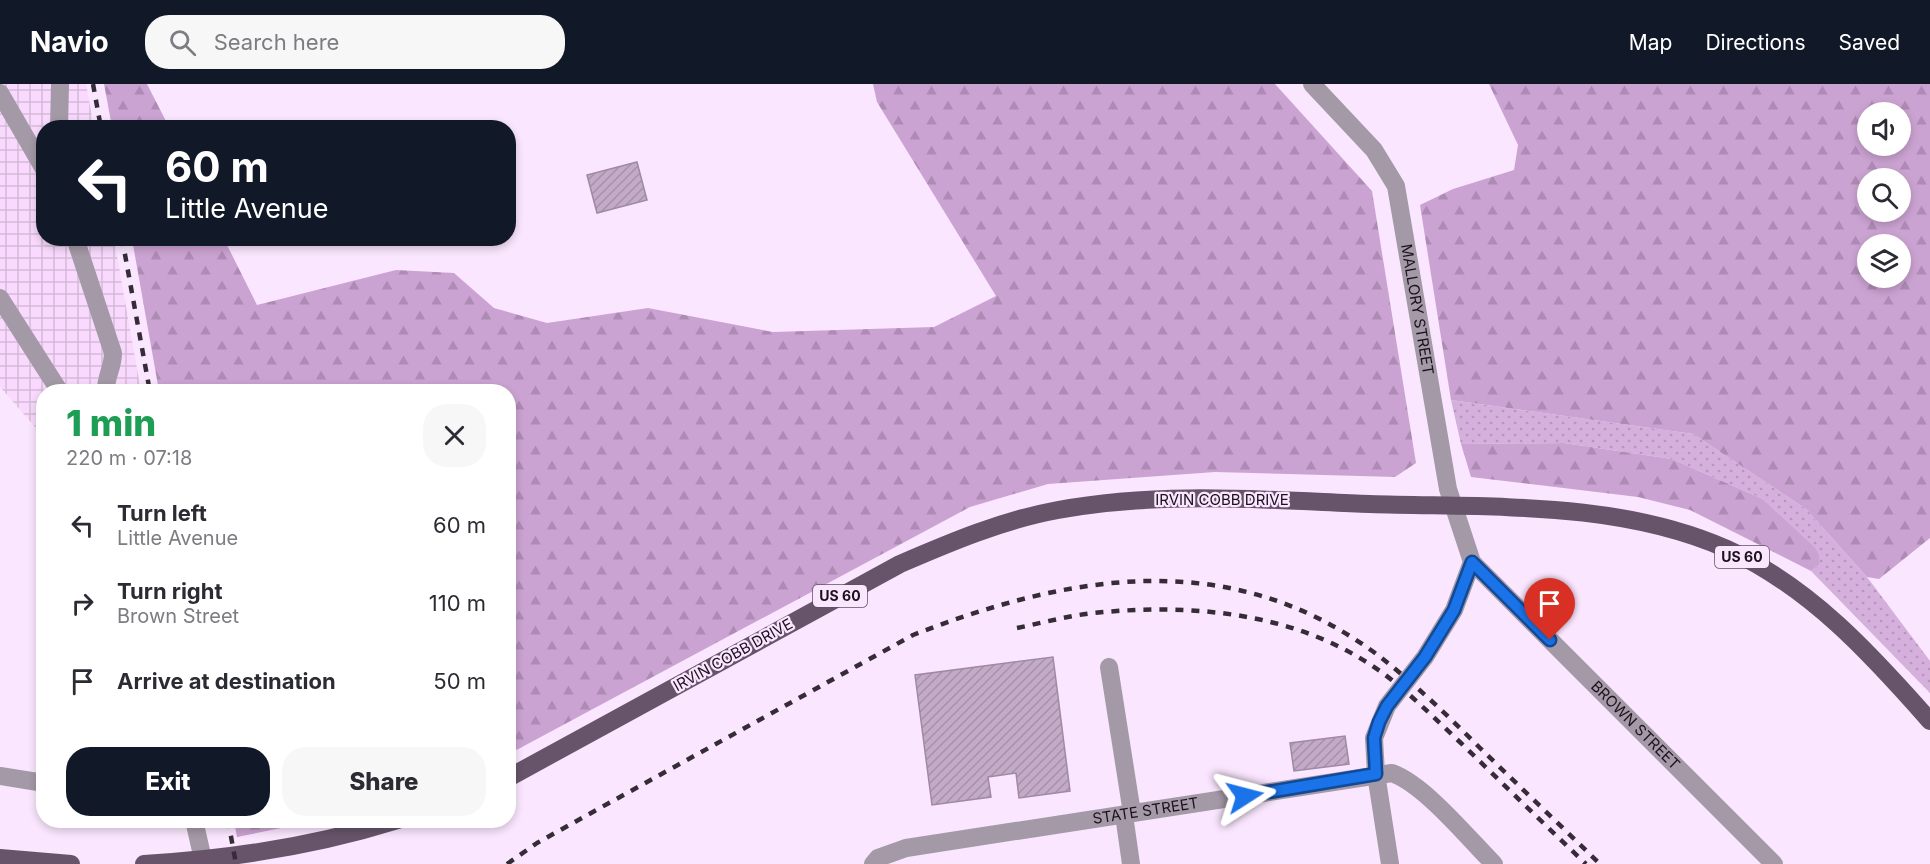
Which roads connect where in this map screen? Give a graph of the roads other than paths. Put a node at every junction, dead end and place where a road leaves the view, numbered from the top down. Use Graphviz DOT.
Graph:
graph roads {
  1 [pos="60,84"];
  2 [pos="1312,84"];
  3 [pos="0,93"];
  4 [pos="59,120"];
  5 [pos="36,155"];
  6 [pos="78,246"];
  7 [pos="0,298"];
  8 [pos="55,384"];
  9 [pos="106,384"];
  10 [pos="1472,562"];
  11 [pos="1109,667"];
  12 [pos="1930,721"];
  13 [pos="516,774"];
  14 [pos="1376,774"];
  15 [pos="0,776"];
  16 [pos="36,782"];
  17 [pos="1128,814"];
  18 [pos="196,828"];
  19 [pos="368,828"];
  20 [pos="0,858"];
  21 [pos="71,864"];
  22 [pos="144,864"];
  23 [pos="204,864"];
  24 [pos="873,864"];
  25 [pos="1131,864"];
  26 [pos="1390,864"];
  27 [pos="1494,864"];
  28 [pos="1774,864"];
  1 -- 4 [label="street"];
  2 -- 10 [label="street, MALLORY STREET"];
  3 -- 5 [label="street"];
  6 -- 9 [label="street"];
  7 -- 8 [label="street"];
  10 -- 14 [label="street"];
  10 -- 28 [label="street, BROWN STREET"];
  11 -- 17 [label="street"];
  12 -- 13 [label="main road, IRVIN COBB DRIVE / US 60"];
  14 -- 17 [label="street, STATE STREET"];
  14 -- 26 [label="street"];
  14 -- 27 [label="street, STATE STREET"];
  15 -- 16 [label="street"];
  17 -- 24 [label="street, STATE STREET"];
  17 -- 25 [label="street"];
  18 -- 23 [label="street"];
  19 -- 22 [label="main road"];
  20 -- 21 [label="main road"];
}
